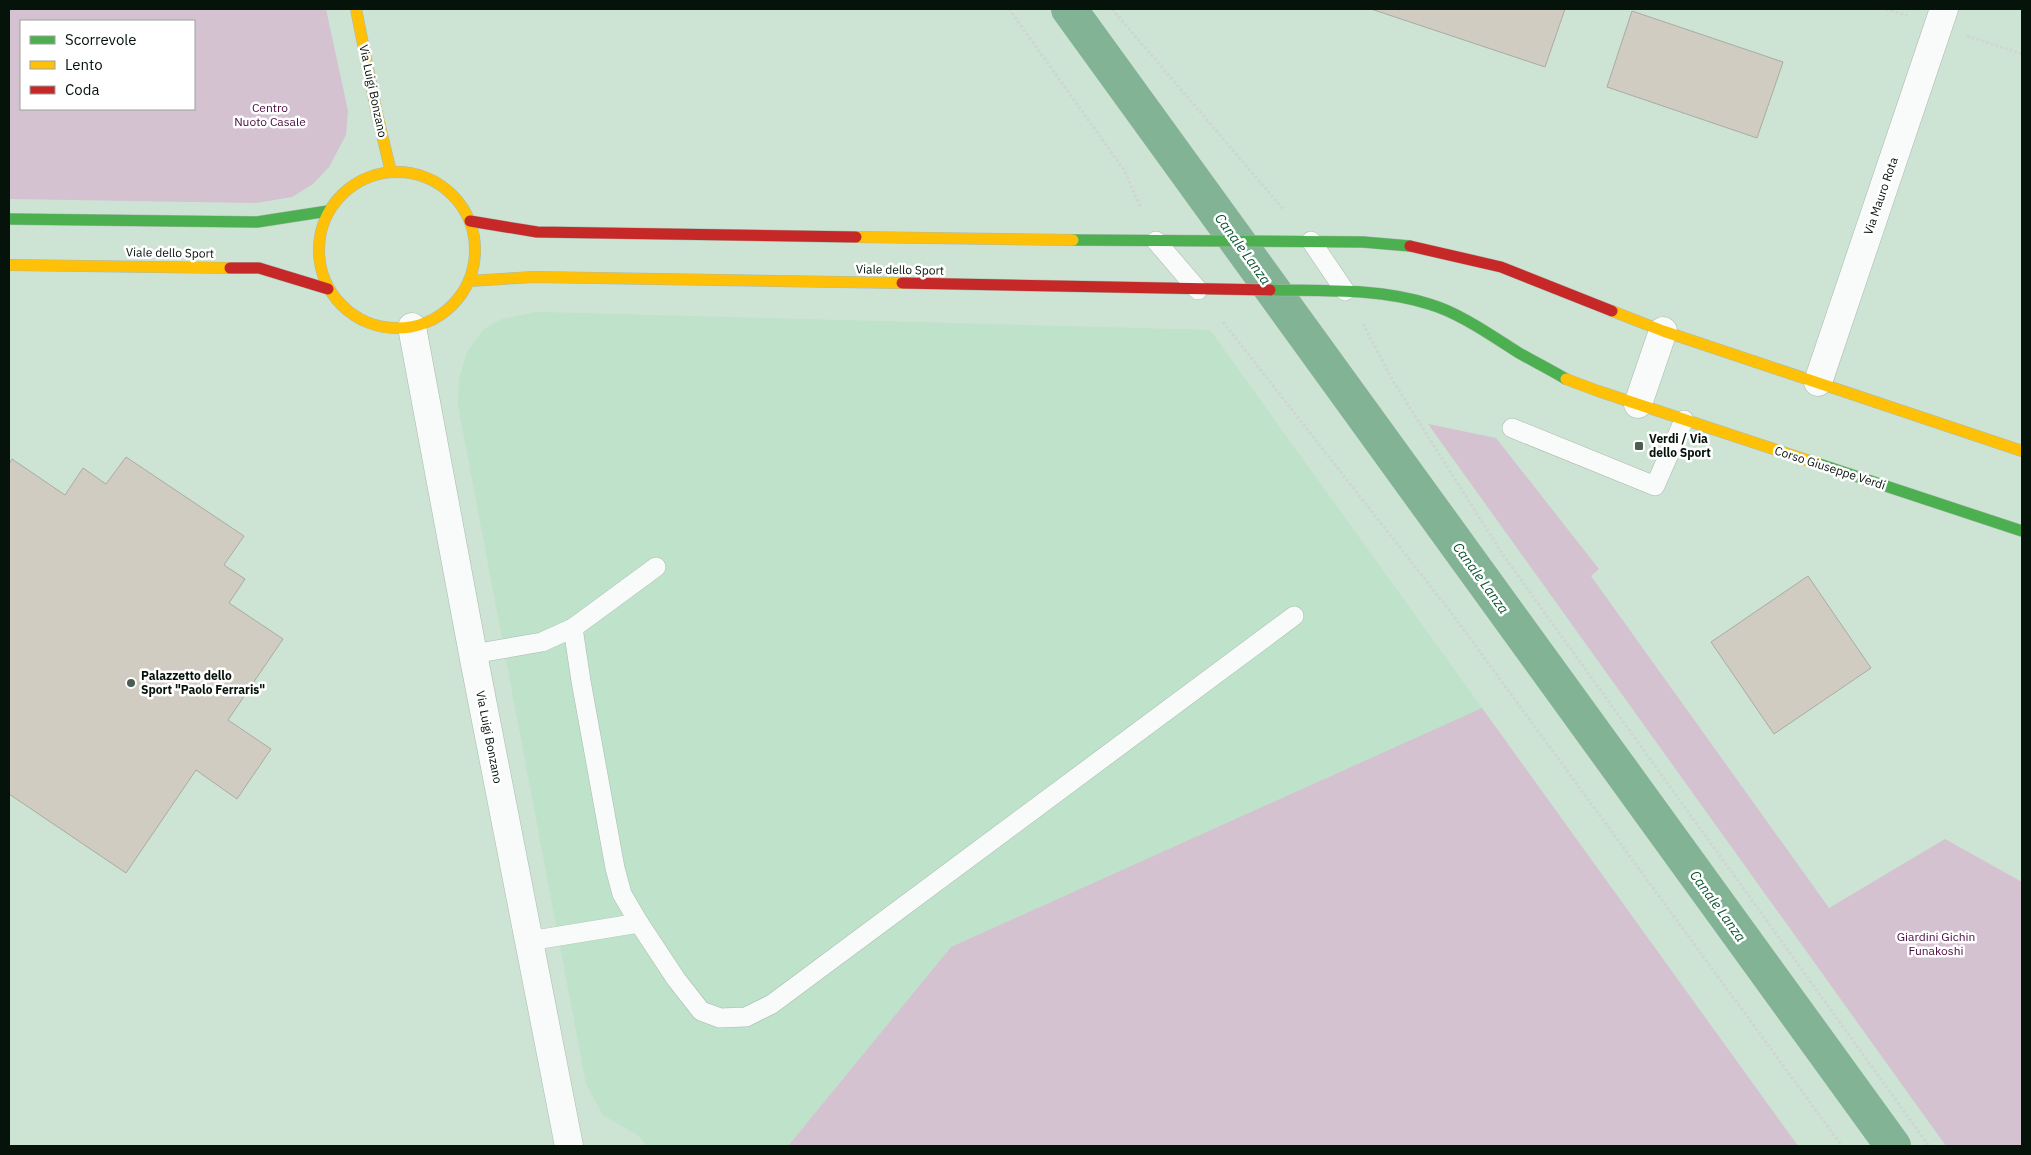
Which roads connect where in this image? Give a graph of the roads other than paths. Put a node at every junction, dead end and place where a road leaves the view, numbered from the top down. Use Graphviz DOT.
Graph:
graph roads {
  1 [pos="356,9"];
  2 [pos="1944,9"];
  3 [pos="391,172"];
  4 [pos="328,211"];
  5 [pos="9,219"];
  6 [pos="470,222"];
  7 [pos="1156,241"];
  8 [pos="1304,241"];
  9 [pos="9,265"];
  10 [pos="469,281"];
  11 [pos="328,288"];
  12 [pos="1206,290"];
  13 [pos="1338,291"];
  14 [pos="412,327"];
  15 [pos="1663,331"];
  16 [pos="1818,382"];
  17 [pos="1638,404"];
  18 [pos="1684,420"];
  19 [pos="1512,428"];
  20 [pos="2022,451"];
  21 [pos="2022,531"];
  22 [pos="656,568"];
  23 [pos="1294,616"];
  24 [pos="574,628"];
  25 [pos="472,654"];
  26 [pos="639,923"];
  27 [pos="529,941"];
  28 [pos="569,1146"];
  1 -- 3 [label="street, Via Luigi Bonzano"];
  2 -- 16 [label="street, Via Mauro Rota"];
  3 -- 4 [label="street"];
  3 -- 6 [label="street"];
  4 -- 5 [label="street"];
  4 -- 11 [label="street"];
  6 -- 7 [label="street"];
  6 -- 10 [label="street"];
  7 -- 8 [label="street"];
  7 -- 12 [label="lane"];
  8 -- 13 [label="lane"];
  8 -- 15 [label="street"];
  9 -- 11 [label="street, Viale dello Sport"];
  10 -- 12 [label="street, Viale dello Sport"];
  10 -- 14 [label="street"];
  11 -- 14 [label="street"];
  12 -- 13 [label="street, Viale dello Sport"];
  13 -- 17 [label="street, Corso Giuseppe Verdi"];
  14 -- 25 [label="street, Via Luigi Bonzano"];
  15 -- 16 [label="street"];
  15 -- 17 [label="street"];
  16 -- 20 [label="street"];
  17 -- 18 [label="street, Corso Giuseppe Verdi"];
  18 -- 19 [label="lane"];
  18 -- 21 [label="street, Corso Giuseppe Verdi"];
  22 -- 24 [label="lane"];
  23 -- 26 [label="lane"];
  24 -- 25 [label="lane"];
  24 -- 26 [label="lane"];
  25 -- 27 [label="street, Via Luigi Bonzano"];
  26 -- 27 [label="lane"];
  27 -- 28 [label="street, Via Luigi Bonzano"];
}
